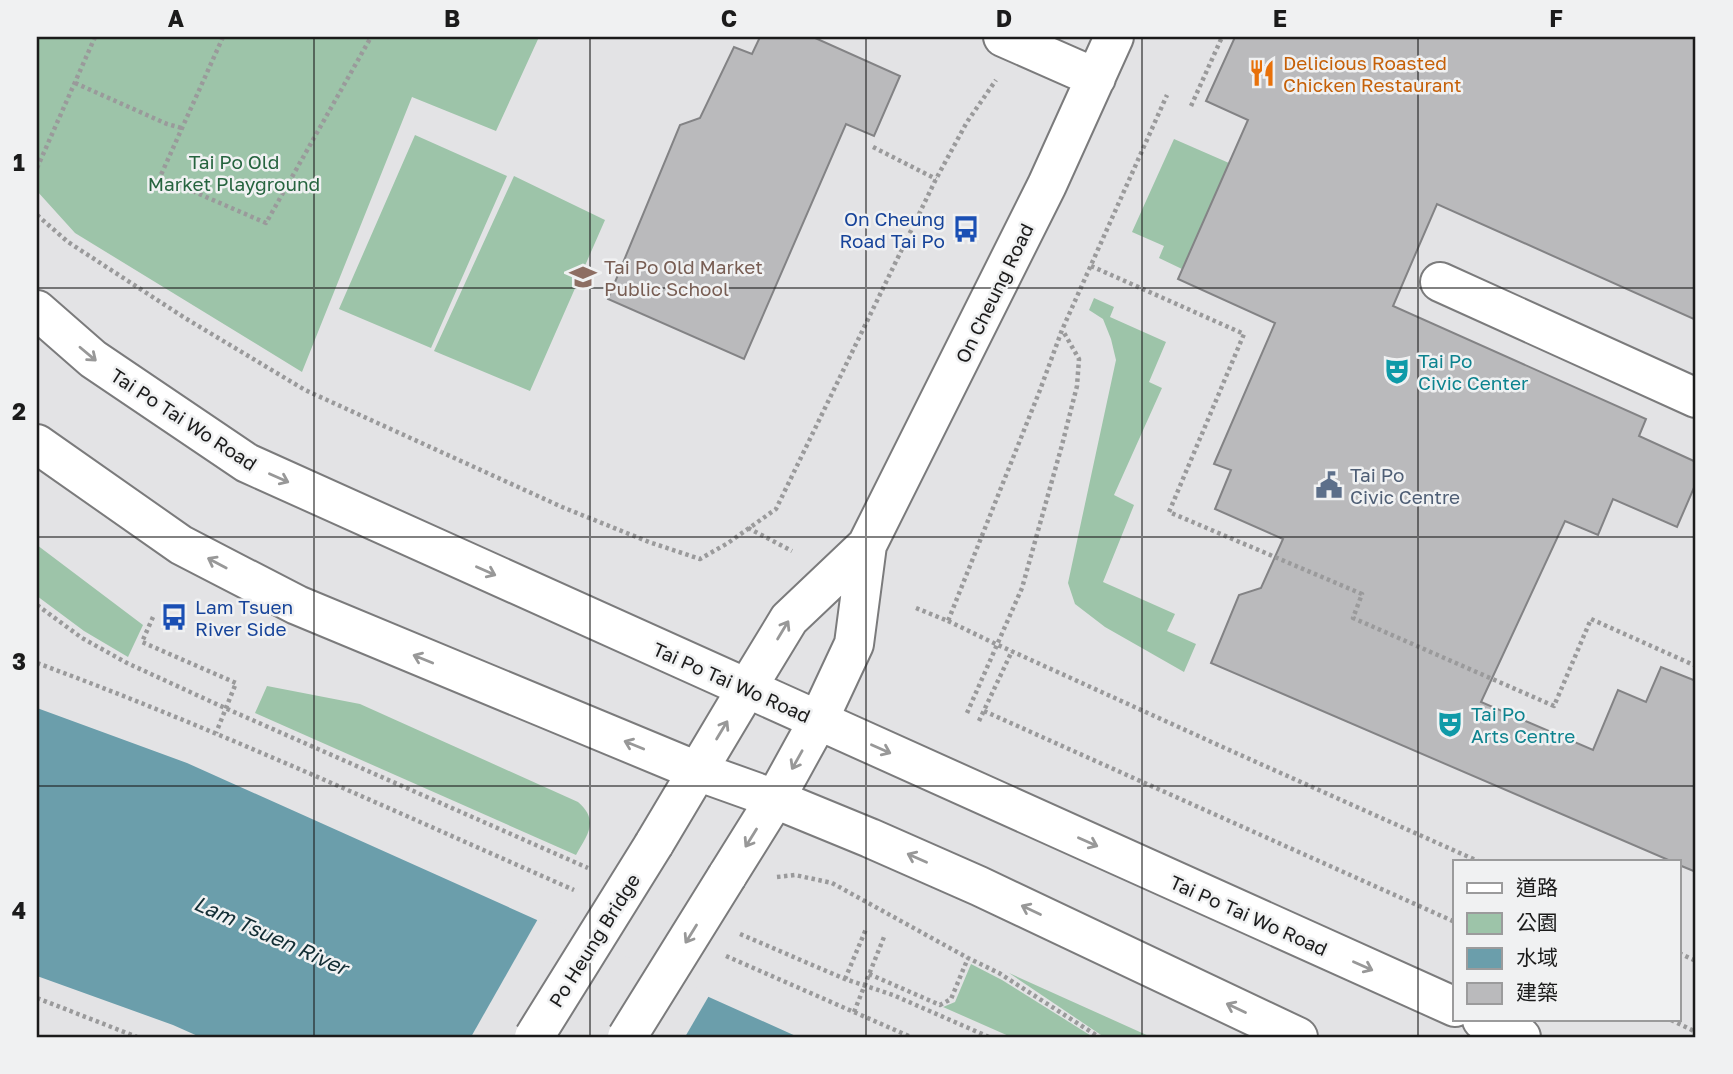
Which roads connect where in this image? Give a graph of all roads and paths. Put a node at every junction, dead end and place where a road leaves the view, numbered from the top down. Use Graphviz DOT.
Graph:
graph roads {
  1 [pos="95,37"];
  2 [pos="223,37"];
  3 [pos="371,37"];
  4 [pos="1003,37"];
  5 [pos="1114,37"];
  6 [pos="1222,37"];
  7 [pos="1096,78"];
  8 [pos="75,83"];
  9 [pos="1167,96"];
  10 [pos="1191,106"];
  11 [pos="967,122"];
  12 [pos="182,128"];
  13 [pos="873,146"];
  14 [pos="37,168"];
  15 [pos="936,179"];
  16 [pos="37,215"];
  17 [pos="1091,266"];
  18 [pos="1440,282"];
  19 [pos="37,310"];
  20 [pos="1062,330"];
  21 [pos="1683,392"];
  22 [pos="37,444"];
  23 [pos="748,528"];
  24 [pos="867,545"];
  25 [pos="792,551"];
  26 [pos="37,605"];
  27 [pos="916,608"];
  28 [pos="153,617"];
  29 [pos="948,621"];
  30 [pos="998,645"];
  31 [pos="1012,651"];
  32 [pos="37,663"];
  33 [pos="1696,666"];
  34 [pos="747,688"];
  35 [pos="225,708"];
  36 [pos="984,711"];
  37 [pos="967,713"];
  38 [pos="979,720"];
  39 [pos="818,721"];
  40 [pos="216,733"];
  41 [pos="697,771"];
  42 [pos="775,799"];
  43 [pos="654,844"];
  44 [pos="1475,860"];
  45 [pos="598,873"];
  46 [pos="772,881"];
  47 [pos="586,895"];
  48 [pos="1453,921"];
  49 [pos="866,929"];
  50 [pos="737,933"];
  51 [pos="884,937"];
  52 [pos="714,951"];
  53 [pos="1680,953"];
  54 [pos="968,958"];
  55 [pos="1696,961"];
  56 [pos="869,974"];
  57 [pos="845,979"];
  58 [pos="865,985"];
  59 [pos="37,998"];
  60 [pos="1453,1006"];
  61 [pos="854,1012"];
  62 [pos="1484,1021"];
  63 [pos="1673,1021"];
  64 [pos="1696,1032"];
  65 [pos="137,1037"];
  66 [pos="534,1037"];
  67 [pos="627,1037"];
  68 [pos="911,1037"];
  69 [pos="989,1037"];
  70 [pos="1099,1037"];
  71 [pos="1298,1037"];
  72 [pos="1521,1037"];
  1 -- 8 [label="path"];
  2 -- 12 [label="path"];
  3 -- 12 [label="path"];
  4 -- 7 [label="main road"];
  5 -- 7 [label="main road, On Cheung Road"];
  6 -- 10 [label="path"];
  7 -- 24 [label="main road, On Cheung Road"];
  8 -- 12 [label="path"];
  8 -- 14 [label="path"];
  9 -- 17 [label="path"];
  11 -- 15 [label="path"];
  13 -- 15 [label="path"];
  15 -- 23 [label="path"];
  16 -- 23 [label="path"];
  17 -- 20 [label="path"];
  17 -- 33 [label="path"];
  18 -- 21 [label="main road"];
  19 -- 34 [label="main road, Tai Po Tai Wo Road, one-way"];
  20 -- 29 [label="path"];
  20 -- 30 [label="path"];
  41 -- 22 [label="main road, one-way"];
  23 -- 25 [label="path"];
  34 -- 24 [label="main road, On Cheung Road, one-way"];
  24 -- 39 [label="main road, On Cheung Road"];
  26 -- 35 [label="path"];
  27 -- 29 [label="path"];
  28 -- 35 [label="path"];
  29 -- 30 [label="path"];
  30 -- 31 [label="path"];
  30 -- 37 [label="path"];
  31 -- 36 [label="path"];
  31 -- 44 [label="path"];
  32 -- 40 [label="path"];
  34 -- 39 [label="main road, Tai Po Tai Wo Road"];
  41 -- 34 [label="main road, On Cheung Road, one-way"];
  35 -- 40 [label="path"];
  35 -- 45 [label="path"];
  36 -- 38 [label="path"];
  36 -- 48 [label="path"];
  39 -- 42 [label="main road, On Cheung Road, one-way"];
  39 -- 60 [label="main road, Tai Po Tai Wo Road, one-way"];
  40 -- 47 [label="path"];
  41 -- 42 [label="main road"];
  41 -- 43 [label="main road, On Cheung Road"];
  42 -- 67 [label="main road, On Cheung Road, one-way, bridge"];
  71 -- 42 [label="main road, one-way"];
  43 -- 66 [label="main road, Po Heung Bridge, bridge"];
  46 -- 54 [label="path"];
  49 -- 57 [label="path"];
  50 -- 57 [label="path"];
  51 -- 56 [label="path"];
  52 -- 61 [label="path"];
  53 -- 55 [label="path"];
  54 -- 56 [label="path"];
  54 -- 70 [label="path"];
  56 -- 58 [label="path"];
  57 -- 58 [label="path"];
  58 -- 61 [label="path"];
  58 -- 69 [label="path"];
  59 -- 65 [label="path"];
  61 -- 68 [label="path"];
  62 -- 72 [label="main road"];
  63 -- 64 [label="path"];
}
